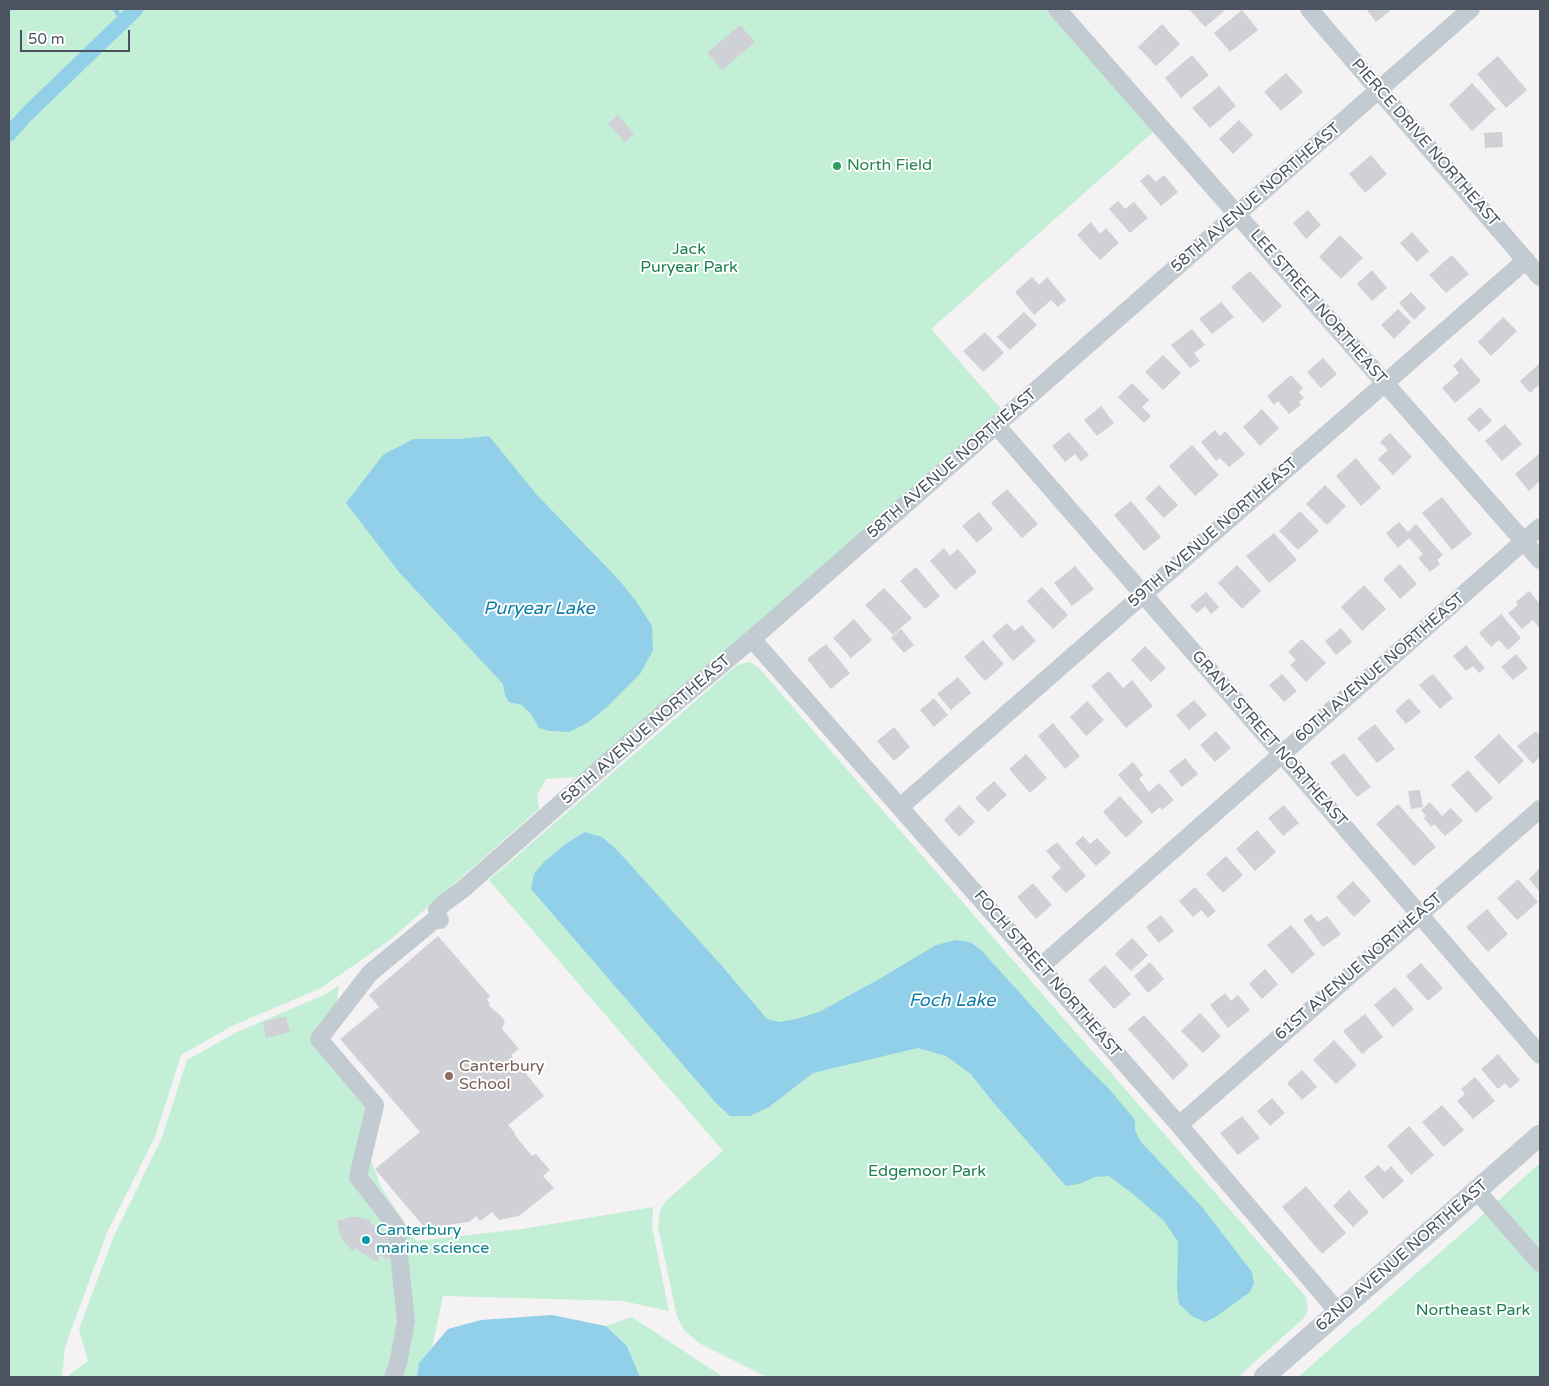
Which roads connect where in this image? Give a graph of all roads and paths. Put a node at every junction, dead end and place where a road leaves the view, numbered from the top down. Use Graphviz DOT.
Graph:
graph roads {
  1 [pos="1057,9"];
  2 [pos="1309,9"];
  3 [pos="1471,9"];
  4 [pos="1380,90"];
  5 [pos="1236,215"];
  6 [pos="1526,260"];
  7 [pos="1540,277"];
  8 [pos="1385,383"];
  9 [pos="996,425"];
  10 [pos="1540,527"];
  11 [pos="1524,542"];
  12 [pos="1540,560"];
  13 [pos="1142,594"];
  14 [pos="752,639"];
  15 [pos="1282,754"];
  16 [pos="900,807"];
  17 [pos="1540,809"];
  18 [pos="1420,914"];
  19 [pos="1040,967"];
  20 [pos="1540,1055"];
  21 [pos="1179,1125"];
  22 [pos="1540,1134"];
  23 [pos="1477,1191"];
  24 [pos="1540,1263"];
  25 [pos="1338,1312"];
  26 [pos="393,1377"];
  27 [pos="1264,1377"];
  1 -- 5 [label="street, LEE STREET NORTHEAST"];
  2 -- 4 [label="street, PIERCE DRIVE NORTHEAST"];
  3 -- 4 [label="street, 58TH AVENUE NORTHEAST"];
  4 -- 5 [label="street, 58TH AVENUE NORTHEAST"];
  4 -- 6 [label="street, PIERCE DRIVE NORTHEAST"];
  5 -- 8 [label="street, LEE STREET NORTHEAST"];
  5 -- 9 [label="street, 58TH AVENUE NORTHEAST"];
  6 -- 7 [label="street, PIERCE DRIVE NORTHEAST"];
  6 -- 8 [label="street, 59TH AVENUE NORTHEAST"];
  8 -- 11 [label="street, LEE STREET NORTHEAST"];
  8 -- 13 [label="street, 59TH AVENUE NORTHEAST"];
  9 -- 13 [label="street, GRANT STREET NORTHEAST"];
  9 -- 14 [label="street, 58TH AVENUE NORTHEAST"];
  10 -- 11 [label="street, 60TH AVENUE NORTHEAST"];
  11 -- 12 [label="street, LEE STREET NORTHEAST"];
  11 -- 15 [label="street, 60TH AVENUE NORTHEAST"];
  13 -- 15 [label="street, GRANT STREET NORTHEAST"];
  13 -- 16 [label="street, 59TH AVENUE NORTHEAST"];
  14 -- 16 [label="street, FOCH STREET NORTHEAST"];
  14 -- 26 [label="street, 58TH AVENUE NORTHEAST"];
  15 -- 18 [label="street, GRANT STREET NORTHEAST"];
  15 -- 19 [label="street, 60TH AVENUE NORTHEAST"];
  16 -- 19 [label="street, FOCH STREET NORTHEAST"];
  17 -- 18 [label="street, 61ST AVENUE NORTHEAST"];
  18 -- 20 [label="street, GRANT STREET NORTHEAST"];
  18 -- 21 [label="street, 61ST AVENUE NORTHEAST"];
  19 -- 21 [label="street, FOCH STREET NORTHEAST"];
  21 -- 25 [label="street, FOCH STREET NORTHEAST"];
  22 -- 23 [label="street, 62ND AVENUE NORTHEAST"];
  23 -- 24 [label="street"];
  23 -- 25 [label="street, 62ND AVENUE NORTHEAST"];
  25 -- 27 [label="street, 62ND AVENUE NORTHEAST"];
}
